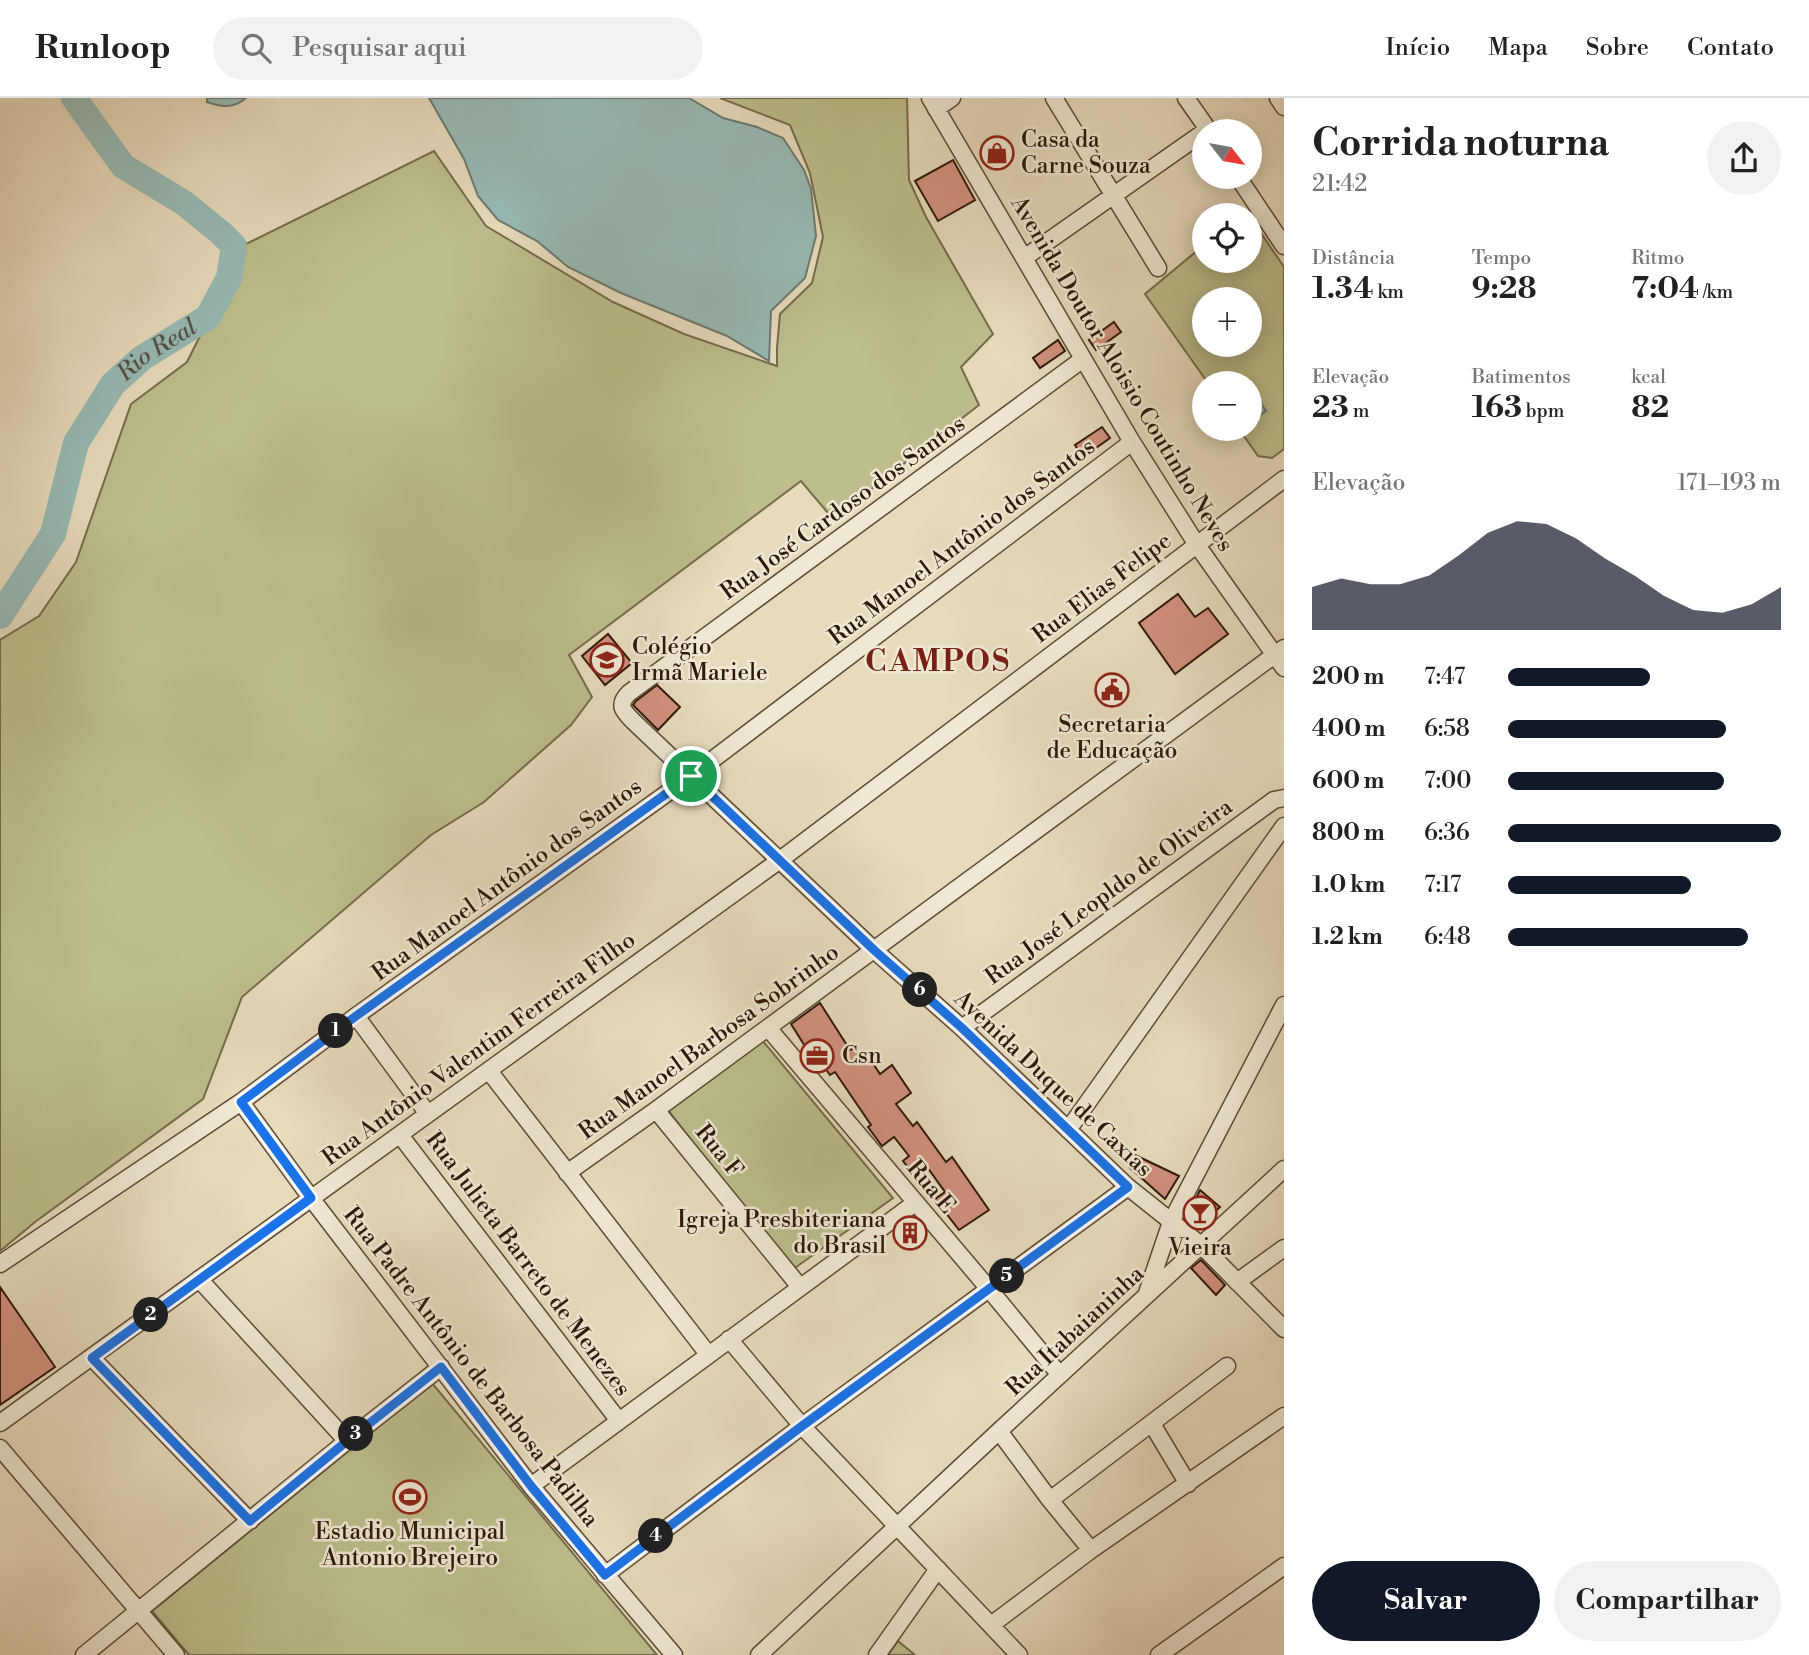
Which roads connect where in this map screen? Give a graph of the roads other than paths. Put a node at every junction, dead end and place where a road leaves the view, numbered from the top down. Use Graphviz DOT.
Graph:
graph roads {
  1 [pos="952,98"];
  2 [pos="1054,98"];
  3 [pos="1186,98"];
  4 [pos="1278,98"];
  5 [pos="933,103"];
  6 [pos="1284,107"];
  7 [pos="1199,119"];
  8 [pos="1192,141"];
  9 [pos="1246,189"];
  10 [pos="1114,195"];
  11 [pos="1284,246"];
  12 [pos="1024,258"];
  13 [pos="1158,268"];
  14 [pos="1083,359"];
  15 [pos="1132,442"];
  16 [pos="1284,479"];
  17 [pos="1197,545"];
  18 [pos="1281,657"];
  19 [pos="629,693"];
  20 [pos="691,776"];
  21 [pos="1284,798"];
  22 [pos="1284,826"];
  23 [pos="780,860"];
  24 [pos="874,950"];
  25 [pos="1284,1005"];
  26 [pos="356,1016"];
  27 [pos="768,1028"];
  28 [pos="962,1028"];
  29 [pos="489,1070"];
  30 [pos="241,1102"];
  31 [pos="656,1110"];
  32 [pos="428,1114"];
  33 [pos="1068,1130"];
  34 [pos="401,1135"];
  35 [pos="1284,1169"];
  36 [pos="567,1173"];
  37 [pos="1128,1187"];
  38 [pos="311,1198"];
  39 [pos="915,1203"];
  40 [pos="1171,1222"];
  41 [pos="1202,1246"];
  42 [pos="1284,1248"];
  43 [pos="0,1264"];
  44 [pos="199,1279"];
  45 [pos="1237,1282"];
  46 [pos="800,1287"];
  47 [pos="989,1289"];
  48 [pos="1147,1294"];
  49 [pos="1284,1329"];
  50 [pos="729,1339"];
  51 [pos="708,1354"];
  52 [pos="92,1358"];
  53 [pos="1227,1366"];
  54 [pos="441,1367"];
  55 [pos="1060,1375"];
  56 [pos="1284,1416"];
  57 [pos="619,1421"];
  58 [pos="0,1423"];
  59 [pos="1152,1424"];
  60 [pos="802,1426"];
  61 [pos="999,1431"];
  62 [pos="347,1441"];
  63 [pos="0,1448"];
  64 [pos="1188,1484"];
  65 [pos="531,1486"];
  66 [pos="1050,1500"];
  67 [pos="250,1521"];
  68 [pos="896,1526"];
  69 [pos="1091,1550"];
  70 [pos="1284,1566"];
  71 [pos="938,1569"];
  72 [pos="605,1575"];
  73 [pos="140,1611"];
  74 [pos="991,1625"];
  75 [pos="770,1652"];
  76 [pos="84,1655"];
  77 [pos="176,1655"];
  78 [pos="674,1655"];
  79 [pos="877,1655"];
  80 [pos="1018,1655"];
  81 [pos="1158,1655"];
  1 -- 5 [label="street"];
  2 -- 10 [label="street"];
  3 -- 7 [label="street"];
  4 -- 6 [label="street"];
  5 -- 12 [label="street, Avenida Doutor Aloisio Coutinho Neves"];
  8 -- 10 [label="street"];
  9 -- 11 [label="street"];
  10 -- 12 [label="street"];
  10 -- 13 [label="street"];
  12 -- 14 [label="street, Avenida Doutor Aloisio Coutinho Neves"];
  14 -- 15 [label="street, Avenida Doutor Aloisio Coutinho Neves"];
  14 -- 19 [label="street, Rua José Cardoso dos Santos"];
  15 -- 17 [label="street, Avenida Doutor Aloisio Coutinho Neves"];
  15 -- 20 [label="street, Rua Manoel Antônio dos Santos"];
  16 -- 17 [label="street, Rua Elias Felipe"];
  17 -- 18 [label="street, Avenida Doutor Aloisio Coutinho Neves"];
  17 -- 23 [label="street, Rua Elias Felipe"];
  18 -- 24 [label="street, Rua Manoel Barbosa Sobrinho"];
  19 -- 20 [label="street, Avenida Duque de Caxias"];
  20 -- 23 [label="street, Avenida Duque de Caxias"];
  20 -- 26 [label="street, Rua Manoel Antônio dos Santos"];
  21 -- 28 [label="street, Rua José Leopldo de Oliveira"];
  22 -- 33 [label="street"];
  23 -- 24 [label="street, Avenida Duque de Caxias"];
  23 -- 29 [label="street, Rua Antônio Valentim Ferreira Filho"];
  24 -- 27 [label="street, Rua Manoel Barbosa Sobrinho"];
  24 -- 28 [label="street, Avenida Duque de Caxias"];
  25 -- 40 [label="street"];
  26 -- 30 [label="street, Rua Manoel Antônio dos Santos"];
  26 -- 32 [label="street"];
  27 -- 31 [label="street, Rua Manoel Barbosa Sobrinho"];
  27 -- 39 [label="street, Rua E"];
  28 -- 33 [label="street, Avenida Duque de Caxias"];
  29 -- 32 [label="street, Rua Antônio Valentim Ferreira Filho"];
  29 -- 36 [label="street"];
  30 -- 38 [label="street, Rua Padre Antônio de Barbosa Padilha"];
  30 -- 43 [label="street, Rua Manoel Antônio dos Santos"];
  31 -- 36 [label="street, Rua Manoel Barbosa Sobrinho"];
  31 -- 46 [label="street, Rua F"];
  32 -- 34 [label="street, Rua Antônio Valentim Ferreira Filho"];
  33 -- 37 [label="street, Avenida Duque de Caxias"];
  34 -- 38 [label="street, Rua Antônio Valentim Ferreira Filho"];
  34 -- 57 [label="street, Rua Julieta Barreto de Menezes"];
  35 -- 41 [label="street, Rua Itabaianinha"];
  36 -- 51 [label="street"];
  37 -- 40 [label="street, Avenida Duque de Caxias"];
  37 -- 47 [label="street"];
  38 -- 44 [label="street, Rua Antônio Valentim Ferreira Filho"];
  38 -- 54 [label="street, Rua Padre Antônio de Barbosa Padilha"];
  39 -- 46 [label="street"];
  39 -- 47 [label="street, Rua E"];
  40 -- 41 [label="street, Avenida Duque de Caxias"];
  40 -- 48 [label="street"];
  41 -- 45 [label="street, Avenida Duque de Caxias"];
  41 -- 48 [label="street, Rua Itabaianinha"];
  42 -- 45 [label="street"];
  44 -- 52 [label="street, Rua Antônio Valentim Ferreira Filho"];
  44 -- 62 [label="street"];
  45 -- 49 [label="street, Avenida Duque de Caxias"];
  46 -- 50 [label="street"];
  47 -- 55 [label="street, Rua E"];
  47 -- 60 [label="street"];
  48 -- 55 [label="street, Rua Itabaianinha"];
  50 -- 51 [label="street"];
  50 -- 60 [label="street"];
  51 -- 57 [label="street"];
  52 -- 58 [label="street, Rua Antônio Valentim Ferreira Filho"];
  52 -- 67 [label="street"];
  53 -- 59 [label="street"];
  54 -- 62 [label="street"];
  54 -- 65 [label="street, Rua Padre Antônio de Barbosa Padilha"];
  55 -- 61 [label="street, Rua Itabaianinha"];
  56 -- 64 [label="street"];
  57 -- 65 [label="street"];
  59 -- 64 [label="street"];
  59 -- 66 [label="street"];
  60 -- 68 [label="street"];
  60 -- 72 [label="street"];
  61 -- 66 [label="street"];
  61 -- 68 [label="street, Rua Itabaianinha"];
  62 -- 67 [label="street"];
  63 -- 73 [label="street"];
  64 -- 69 [label="street"];
  65 -- 72 [label="street, Rua Padre Antônio de Barbosa Padilha"];
  66 -- 69 [label="street"];
  67 -- 73 [label="street"];
  68 -- 71 [label="street"];
  68 -- 75 [label="street, Rua Itabaianinha"];
  69 -- 74 [label="street"];
  70 -- 81 [label="street"];
  71 -- 74 [label="street"];
  71 -- 79 [label="street"];
  72 -- 78 [label="street, Rua Padre Antônio de Barbosa Padilha"];
  73 -- 76 [label="street"];
  73 -- 77 [label="street"];
  74 -- 80 [label="street"];
}
